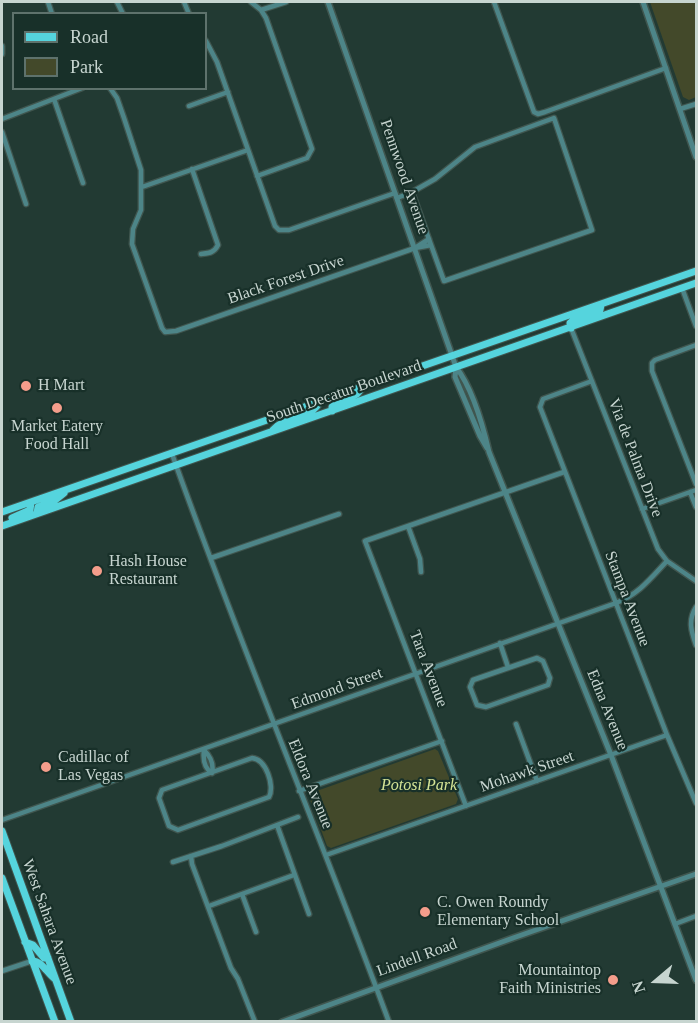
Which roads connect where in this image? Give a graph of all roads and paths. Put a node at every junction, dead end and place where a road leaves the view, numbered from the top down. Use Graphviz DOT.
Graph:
graph roads {
  1 [pos="251,2"];
  2 [pos="286,2"];
  3 [pos="328,2"];
  4 [pos="494,2"];
  5 [pos="643,2"];
  6 [pos="261,10"];
  7 [pos="207,43"];
  8 [pos="2,46"];
  9 [pos="2,54"];
  10 [pos="666,68"];
  11 [pos="77,90"];
  12 [pos="111,90"];
  13 [pos="228,92"];
  14 [pos="54,99"];
  15 [pos="696,104"];
  16 [pos="189,106"];
  17 [pos="680,109"];
  18 [pos="2,119"];
  19 [pos="2,132"];
  20 [pos="248,150"];
  21 [pos="696,157"];
  22 [pos="192,169"];
  23 [pos="257,176"];
  24 [pos="83,183"];
  25 [pos="142,187"];
  26 [pos="412,192"];
  27 [pos="396,195"];
  28 [pos="26,204"];
  29 [pos="430,242"];
  30 [pos="415,248"];
  31 [pos="201,254"];
  32 [pos="696,271"];
  33 [pos="696,283"];
  34 [pos="682,288"];
  35 [pos="601,304"];
  36 [pos="696,326"];
  37 [pos="571,328"];
  38 [pos="696,345"];
  39 [pos="454,361"];
  40 [pos="592,381"];
  41 [pos="364,386"];
  42 [pos="320,401"];
  43 [pos="332,411"];
  44 [pos="272,432"];
  45 [pos="172,454"];
  46 [pos="176,465"];
  47 [pos="564,472"];
  48 [pos="103,477"];
  49 [pos="696,484"];
  50 [pos="71,489"];
  51 [pos="108,489"];
  52 [pos="696,490"];
  53 [pos="506,492"];
  54 [pos="690,492"];
  55 [pos="32,502"];
  56 [pos="696,507"];
  57 [pos="642,509"];
  58 [pos="2,512"];
  59 [pos="37,513"];
  60 [pos="339,514"];
  61 [pos="2,525"];
  62 [pos="408,526"];
  63 [pos="211,558"];
  64 [pos="667,561"];
  65 [pos="421,572"];
  66 [pos="696,581"];
  67 [pos="616,603"];
  68 [pos="696,607"];
  69 [pos="557,623"];
  70 [pos="500,643"];
  71 [pos="696,645"];
  72 [pos="508,667"];
  73 [pos="417,673"];
  74 [pos="516,724"];
  75 [pos="274,725"];
  76 [pos="668,735"];
  77 [pos="441,741"];
  78 [pos="204,750"];
  79 [pos="611,755"];
  80 [pos="212,773"];
  81 [pos="537,781"];
  82 [pos="299,791"];
  83 [pos="696,803"];
  84 [pos="466,806"];
  85 [pos="298,817"];
  86 [pos="2,820"];
  87 [pos="277,825"];
  88 [pos="2,831"];
  89 [pos="2,845"];
  90 [pos="326,855"];
  91 [pos="191,856"];
  92 [pos="12,859"];
  93 [pos="172,862"];
  94 [pos="294,874"];
  95 [pos="696,874"];
  96 [pos="2,878"];
  97 [pos="660,887"];
  98 [pos="242,894"];
  99 [pos="4,895"];
  100 [pos="209,906"];
  101 [pos="309,914"];
  102 [pos="696,916"];
  103 [pos="675,924"];
  104 [pos="256,932"];
  105 [pos="25,942"];
  106 [pos="48,958"];
  107 [pos="32,961"];
  108 [pos="2,971"];
  109 [pos="56,979"];
  110 [pos="696,980"];
  111 [pos="376,987"];
  112 [pos="55,1022"];
  113 [pos="71,1022"];
  114 [pos="255,1022"];
  115 [pos="282,1022"];
  116 [pos="388,1022"];
  1 -- 6 [label="street"];
  2 -- 6 [label="street"];
  3 -- 27 [label="street, Pennwood Avenue"];
  4 -- 10 [label="street"];
  5 -- 10 [label="street"];
  6 -- 23 [label="street"];
  7 -- 13 [label="street"];
  8 -- 9 [label="street"];
  10 -- 17 [label="street"];
  11 -- 14 [label="street"];
  12 -- 25 [label="street"];
  13 -- 16 [label="street"];
  13 -- 20 [label="street"];
  14 -- 18 [label="street"];
  14 -- 24 [label="street"];
  15 -- 17 [label="street"];
  17 -- 21 [label="street"];
  19 -- 28 [label="street"];
  20 -- 22 [label="street"];
  20 -- 23 [label="street"];
  22 -- 25 [label="street"];
  22 -- 31 [label="street"];
  23 -- 27 [label="street"];
  25 -- 30 [label="street, Black Forest Drive"];
  26 -- 27 [label="street"];
  26 -- 29 [label="street"];
  26 -- 29 [label="street"];
  27 -- 30 [label="street, Pennwood Avenue"];
  29 -- 30 [label="street, Black Forest Drive"];
  30 -- 39 [label="street, Pennwood Avenue"];
  32 -- 35 [label="main road, South Decatur Boulevard"];
  33 -- 34 [label="main road, South Decatur Boulevard"];
  34 -- 36 [label="street"];
  34 -- 37 [label="main road, South Decatur Boulevard"];
  35 -- 37 [label="main road"];
  35 -- 39 [label="main road, South Decatur Boulevard"];
  37 -- 39 [label="main road, South Decatur Boulevard"];
  37 -- 40 [label="street, Via de Palma Drive"];
  38 -- 49 [label="street"];
  39 -- 41 [label="main road, South Decatur Boulevard"];
  39 -- 43 [label="main road, South Decatur Boulevard"];
  39 -- 53 [label="street, Edna Avenue"];
  40 -- 47 [label="street, Stampa Avenue"];
  40 -- 57 [label="street, Via de Palma Drive"];
  41 -- 42 [label="main road, South Decatur Boulevard"];
  41 -- 43 [label="main road"];
  42 -- 44 [label="main road"];
  42 -- 45 [label="main road, South Decatur Boulevard"];
  43 -- 44 [label="main road, South Decatur Boulevard"];
  44 -- 46 [label="main road, South Decatur Boulevard"];
  45 -- 46 [label="street, Eldora Avenue"];
  45 -- 48 [label="main road, South Decatur Boulevard"];
  46 -- 51 [label="main road, South Decatur Boulevard"];
  46 -- 63 [label="street, Eldora Avenue"];
  47 -- 53 [label="street"];
  47 -- 67 [label="street, Stampa Avenue"];
  48 -- 50 [label="main road, South Decatur Boulevard"];
  48 -- 51 [label="main road"];
  50 -- 55 [label="main road, South Decatur Boulevard"];
  50 -- 59 [label="main road"];
  51 -- 59 [label="main road, South Decatur Boulevard"];
  52 -- 54 [label="street"];
  53 -- 62 [label="street"];
  53 -- 69 [label="street, Edna Avenue"];
  54 -- 56 [label="street"];
  54 -- 57 [label="street"];
  55 -- 58 [label="main road, South Decatur Boulevard"];
  55 -- 61 [label="main road"];
  57 -- 64 [label="street, Via de Palma Drive"];
  59 -- 61 [label="main road, South Decatur Boulevard"];
  60 -- 63 [label="street"];
  62 -- 65 [label="street"];
  62 -- 73 [label="street, Tara Avenue"];
  63 -- 75 [label="street, Eldora Avenue"];
  64 -- 66 [label="street, Via de Palma Drive"];
  64 -- 67 [label="street, Edmond Street"];
  67 -- 69 [label="street, Edmond Street"];
  67 -- 76 [label="street, Stampa Avenue"];
  68 -- 71 [label="street"];
  69 -- 70 [label="street, Edmond Street"];
  69 -- 79 [label="street, Edna Avenue"];
  70 -- 72 [label="street"];
  70 -- 73 [label="street, Edmond Street"];
  72 -- 72 [label="street"];
  73 -- 75 [label="street, Edmond Street"];
  73 -- 77 [label="street, Tara Avenue"];
  74 -- 81 [label="street"];
  75 -- 78 [label="street, Edmond Street"];
  75 -- 82 [label="street, Eldora Avenue"];
  76 -- 79 [label="street, Mohawk Street"];
  76 -- 83 [label="street, Stampa Avenue"];
  77 -- 82 [label="street"];
  77 -- 84 [label="street, Tara Avenue"];
  78 -- 80 [label="street"];
  78 -- 86 [label="street, Edmond Street"];
  79 -- 81 [label="street, Mohawk Street"];
  79 -- 97 [label="street, Edna Avenue"];
  80 -- 80 [label="street"];
  81 -- 84 [label="street, Mohawk Street"];
  82 -- 90 [label="street, Eldora Avenue"];
  84 -- 90 [label="street, Mohawk Street"];
  85 -- 87 [label="street"];
  87 -- 91 [label="street"];
  87 -- 94 [label="street"];
  88 -- 92 [label="main road, West Sahara Avenue"];
  89 -- 92 [label="main road"];
  90 -- 111 [label="street, Eldora Avenue"];
  91 -- 93 [label="street"];
  91 -- 100 [label="street"];
  92 -- 106 [label="main road, West Sahara Avenue"];
  94 -- 98 [label="street"];
  94 -- 101 [label="street"];
  95 -- 97 [label="street, Lindell Road"];
  96 -- 99 [label="main road, West Sahara Avenue"];
  97 -- 103 [label="street, Edna Avenue"];
  97 -- 111 [label="street, Lindell Road"];
  98 -- 100 [label="street"];
  98 -- 104 [label="street"];
  99 -- 105 [label="main road, West Sahara Avenue"];
  100 -- 114 [label="street"];
  102 -- 103 [label="street"];
  103 -- 110 [label="street, Edna Avenue"];
  105 -- 106 [label="main road"];
  105 -- 107 [label="main road, West Sahara Avenue"];
  106 -- 109 [label="main road, West Sahara Avenue"];
  107 -- 108 [label="street"];
  107 -- 109 [label="main road"];
  107 -- 112 [label="main road, West Sahara Avenue"];
  109 -- 113 [label="main road, West Sahara Avenue"];
  111 -- 115 [label="street, Lindell Road"];
  111 -- 116 [label="street, Eldora Avenue"];
}
